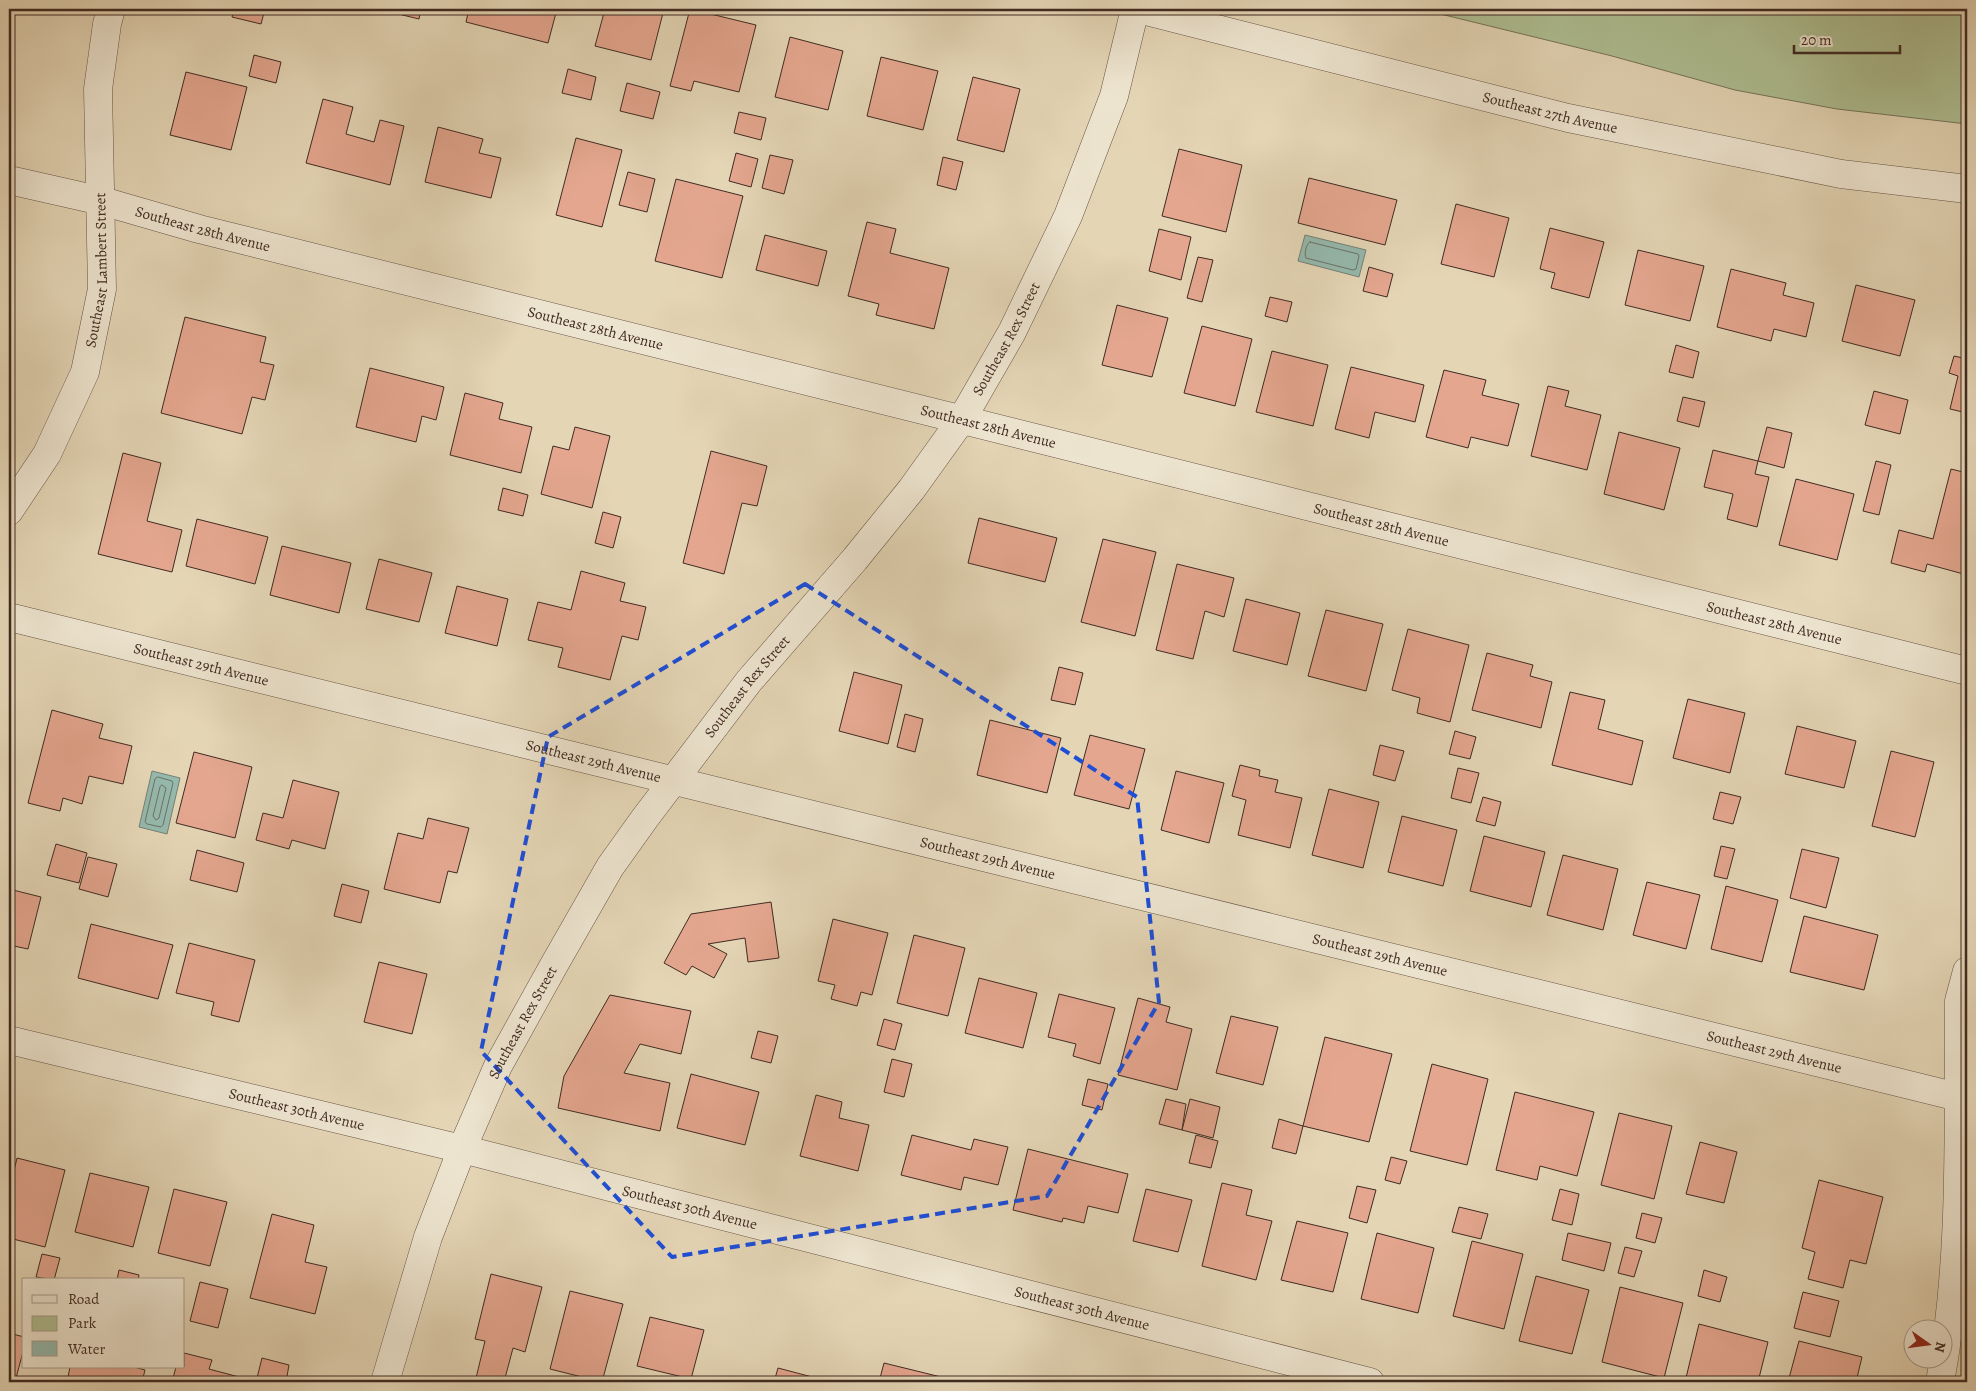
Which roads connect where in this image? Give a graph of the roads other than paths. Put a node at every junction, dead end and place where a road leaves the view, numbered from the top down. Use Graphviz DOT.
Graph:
graph roads {
  1 [pos="111,9"];
  2 [pos="1136,9"];
  3 [pos="9,180"];
  4 [pos="1967,189"];
  5 [pos="102,201"];
  6 [pos="962,420"];
  7 [pos="9,511"];
  8 [pos="9,617"];
  9 [pos="1967,671"];
  10 [pos="675,780"];
  11 [pos="1967,971"];
  12 [pos="9,1040"];
  13 [pos="1963,1097"];
  14 [pos="462,1149"];
  15 [pos="385,1382"];
  16 [pos="1370,1382"];
  17 [pos="1940,1382"];
  1 -- 5 [label="street, Southeast Lambert Street"];
  2 -- 4 [label="street, Southeast 27th Avenue"];
  2 -- 6 [label="street, Southeast Rex Street"];
  3 -- 5 [label="street, Southeast 28th Avenue"];
  5 -- 6 [label="street, Southeast 28th Avenue"];
  5 -- 7 [label="street, Southeast Lambert Street"];
  6 -- 9 [label="street, Southeast 28th Avenue"];
  6 -- 10 [label="street, Southeast Rex Street"];
  8 -- 10 [label="street, Southeast 29th Avenue"];
  10 -- 13 [label="street, Southeast 29th Avenue"];
  10 -- 14 [label="street, Southeast Rex Street"];
  11 -- 13 [label="street"];
  12 -- 14 [label="street, Southeast 30th Avenue"];
  13 -- 17 [label="street"];
  14 -- 15 [label="street, Southeast Rex Street"];
  14 -- 16 [label="street, Southeast 30th Avenue"];
}
